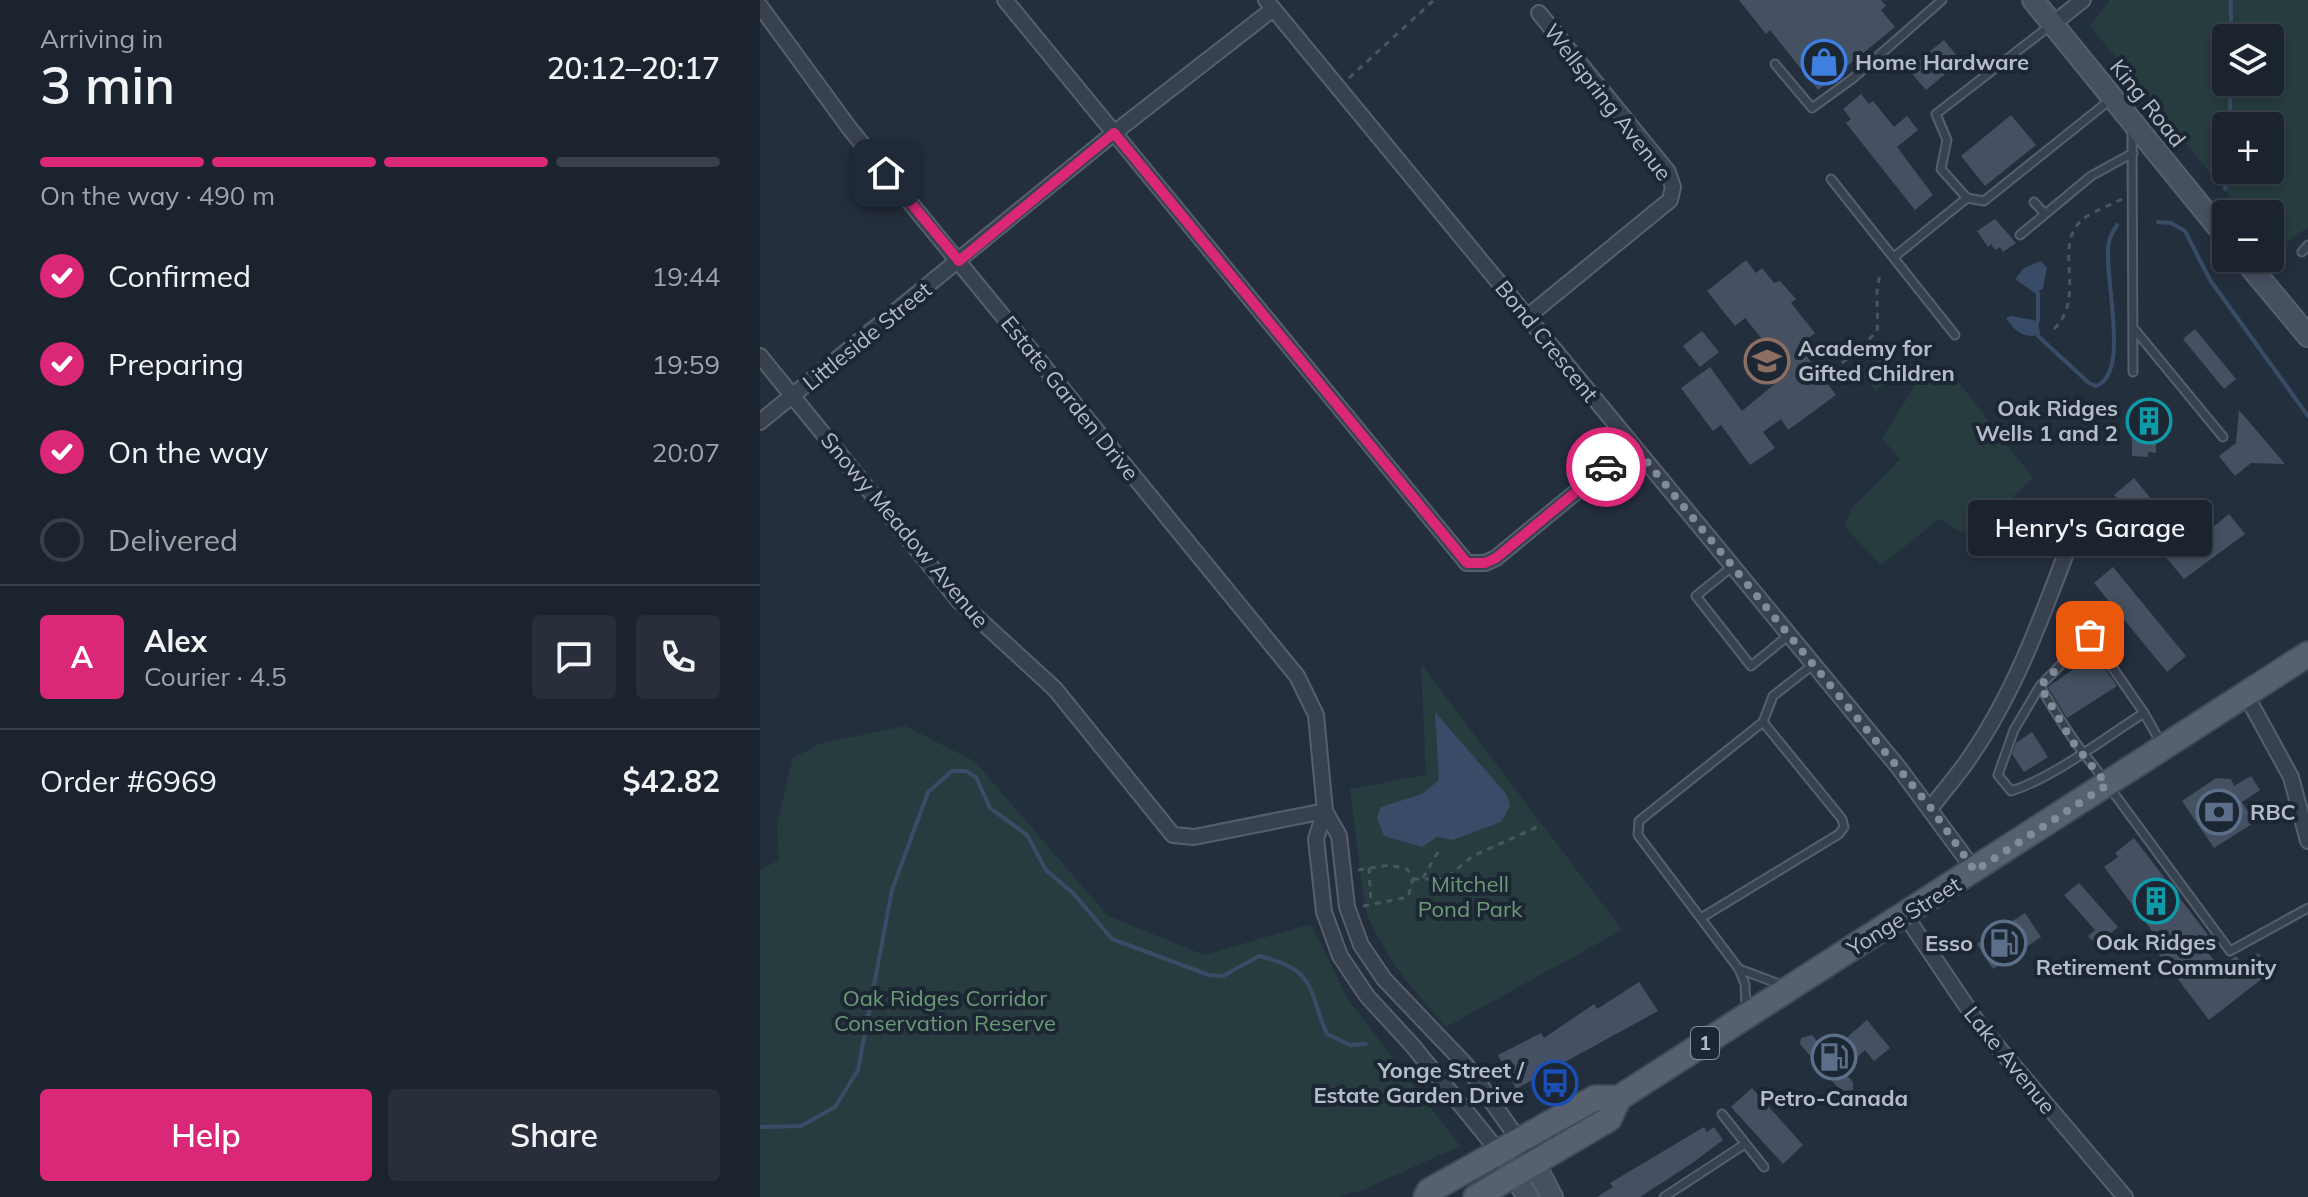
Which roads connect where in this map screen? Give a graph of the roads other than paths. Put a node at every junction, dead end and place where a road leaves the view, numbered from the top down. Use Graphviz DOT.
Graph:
graph roads {
  1 [pos="1005,0"];
  2 [pos="1942,0"];
  3 [pos="2033,0"];
  4 [pos="2083,0"];
  5 [pos="1270,4"];
  6 [pos="760,6"];
  7 [pos="1539,13"];
  8 [pos="2054,23"];
  9 [pos="1775,64"];
  10 [pos="2112,98"];
  11 [pos="2131,120"];
  12 [pos="1114,133"];
  13 [pos="2133,153"];
  14 [pos="1831,179"];
  15 [pos="1967,198"];
  16 [pos="2034,202"];
  17 [pos="2045,214"];
  18 [pos="2212,220"];
  19 [pos="2020,235"];
  20 [pos="1894,257"];
  21 [pos="959,261"];
  22 [pos="2255,272"];
  23 [pos="1527,317"];
  24 [pos="2135,330"];
  25 [pos="1955,335"];
  26 [pos="2308,336"];
  27 [pos="760,356"];
  28 [pos="2133,372"];
  29 [pos="793,397"];
  30 [pos="760,422"];
  31 [pos="2223,437"];
  32 [pos="1633,445"];
  33 [pos="2068,548"];
  34 [pos="1733,566"];
  35 [pos="1790,635"];
  36 [pos="2308,654"];
  37 [pos="1814,664"];
  38 [pos="2040,686"];
  39 [pos="2246,695"];
  40 [pos="2144,713"];
  41 [pos="1763,722"];
  42 [pos="2165,748"];
  43 [pos="2082,752"];
  44 [pos="2107,785"];
  45 [pos="1931,808"];
  46 [pos="1325,811"];
  47 [pos="2308,841"];
  48 [pos="1975,871"];
  49 [pos="2308,908"];
  50 [pos="1905,915"];
  51 [pos="1701,918"];
  52 [pos="1739,969"];
  53 [pos="1792,988"];
  54 [pos="1744,1018"];
  55 [pos="1466,1065"];
  56 [pos="1444,1085"];
  57 [pos="1619,1098"];
  58 [pos="1722,1114"];
  59 [pos="1745,1144"];
  60 [pos="1510,1147"];
  61 [pos="1764,1167"];
  62 [pos="1524,1169"];
  63 [pos="1426,1197"];
  64 [pos="1476,1197"];
  65 [pos="1528,1197"];
  66 [pos="1552,1197"];
  67 [pos="1664,1197"];
  68 [pos="2125,1197"];
  1 -- 12 [label="street"];
  2 -- 9 [label="lane"];
  3 -- 8 [label="main road, King Road"];
  4 -- 8 [label="street"];
  5 -- 12 [label="street, Littleside Street"];
  5 -- 23 [label="street, Bond Crescent"];
  6 -- 21 [label="street, Estate Garden Drive"];
  7 -- 23 [label="street, Wellspring Avenue"];
  8 -- 10 [label="main road, King Road"];
  8 -- 15 [label="lane"];
  10 -- 11 [label="main road, King Road"];
  10 -- 15 [label="lane"];
  11 -- 13 [label="lane"];
  11 -- 18 [label="main road, King Road"];
  12 -- 21 [label="street, Littleside Street"];
  12 -- 32 [label="street"];
  13 -- 17 [label="lane"];
  13 -- 24 [label="lane"];
  14 -- 20 [label="lane"];
  15 -- 20 [label="lane"];
  16 -- 17 [label="lane"];
  17 -- 19 [label="lane"];
  20 -- 25 [label="lane"];
  21 -- 29 [label="street, Littleside Street"];
  21 -- 46 [label="street, Estate Garden Drive"];
  22 -- 26 [label="main road"];
  23 -- 32 [label="street, Bond Crescent"];
  24 -- 28 [label="lane"];
  24 -- 31 [label="lane"];
  27 -- 29 [label="street, Snowy Meadow Avenue"];
  29 -- 30 [label="street, Littleside Street"];
  29 -- 46 [label="street, Snowy Meadow Avenue"];
  32 -- 34 [label="street, Bond Crescent"];
  33 -- 45 [label="street"];
  34 -- 35 [label="street, Bond Crescent"];
  34 -- 35 [label="lane"];
  35 -- 37 [label="street, Bond Crescent"];
  36 -- 39 [label="main road, Yonge Street / 1"];
  37 -- 41 [label="lane"];
  37 -- 45 [label="street, Bond Crescent"];
  38 -- 40 [label="lane"];
  38 -- 43 [label="lane"];
  38 -- 43 [label="lane"];
  39 -- 42 [label="main road, Yonge Street / 1"];
  39 -- 47 [label="street"];
  40 -- 42 [label="lane"];
  40 -- 43 [label="lane"];
  41 -- 51 [label="lane"];
  41 -- 51 [label="lane"];
  42 -- 44 [label="main road, Yonge Street / 1"];
  43 -- 44 [label="lane"];
  44 -- 48 [label="main road, Yonge Street / 1"];
  44 -- 49 [label="lane"];
  45 -- 48 [label="street, Bond Crescent"];
  46 -- 55 [label="street, Estate Garden Drive"];
  46 -- 56 [label="street, Estate Garden Drive"];
  48 -- 50 [label="main road, Yonge Street / 1"];
  50 -- 53 [label="main road, Yonge Street / 1"];
  50 -- 68 [label="street, Lake Avenue"];
  51 -- 52 [label="lane"];
  52 -- 53 [label="lane"];
  52 -- 54 [label="lane"];
  53 -- 54 [label="main road, Yonge Street / 1"];
  54 -- 57 [label="main road, Yonge Street / 1"];
  55 -- 56 [label="street"];
  55 -- 60 [label="street, Estate Garden Drive"];
  56 -- 60 [label="street, Estate Garden Drive"];
  57 -- 60 [label="main road, Yonge Street / 1"];
  57 -- 62 [label="main road, Yonge Street / 1"];
  58 -- 59 [label="lane"];
  59 -- 61 [label="lane"];
  59 -- 67 [label="lane"];
  60 -- 62 [label="main road"];
  60 -- 63 [label="main road, Yonge Street / 1"];
  62 -- 64 [label="main road, Yonge Street / 1"];
  62 -- 65 [label="main road"];
  62 -- 66 [label="main road"];
}
